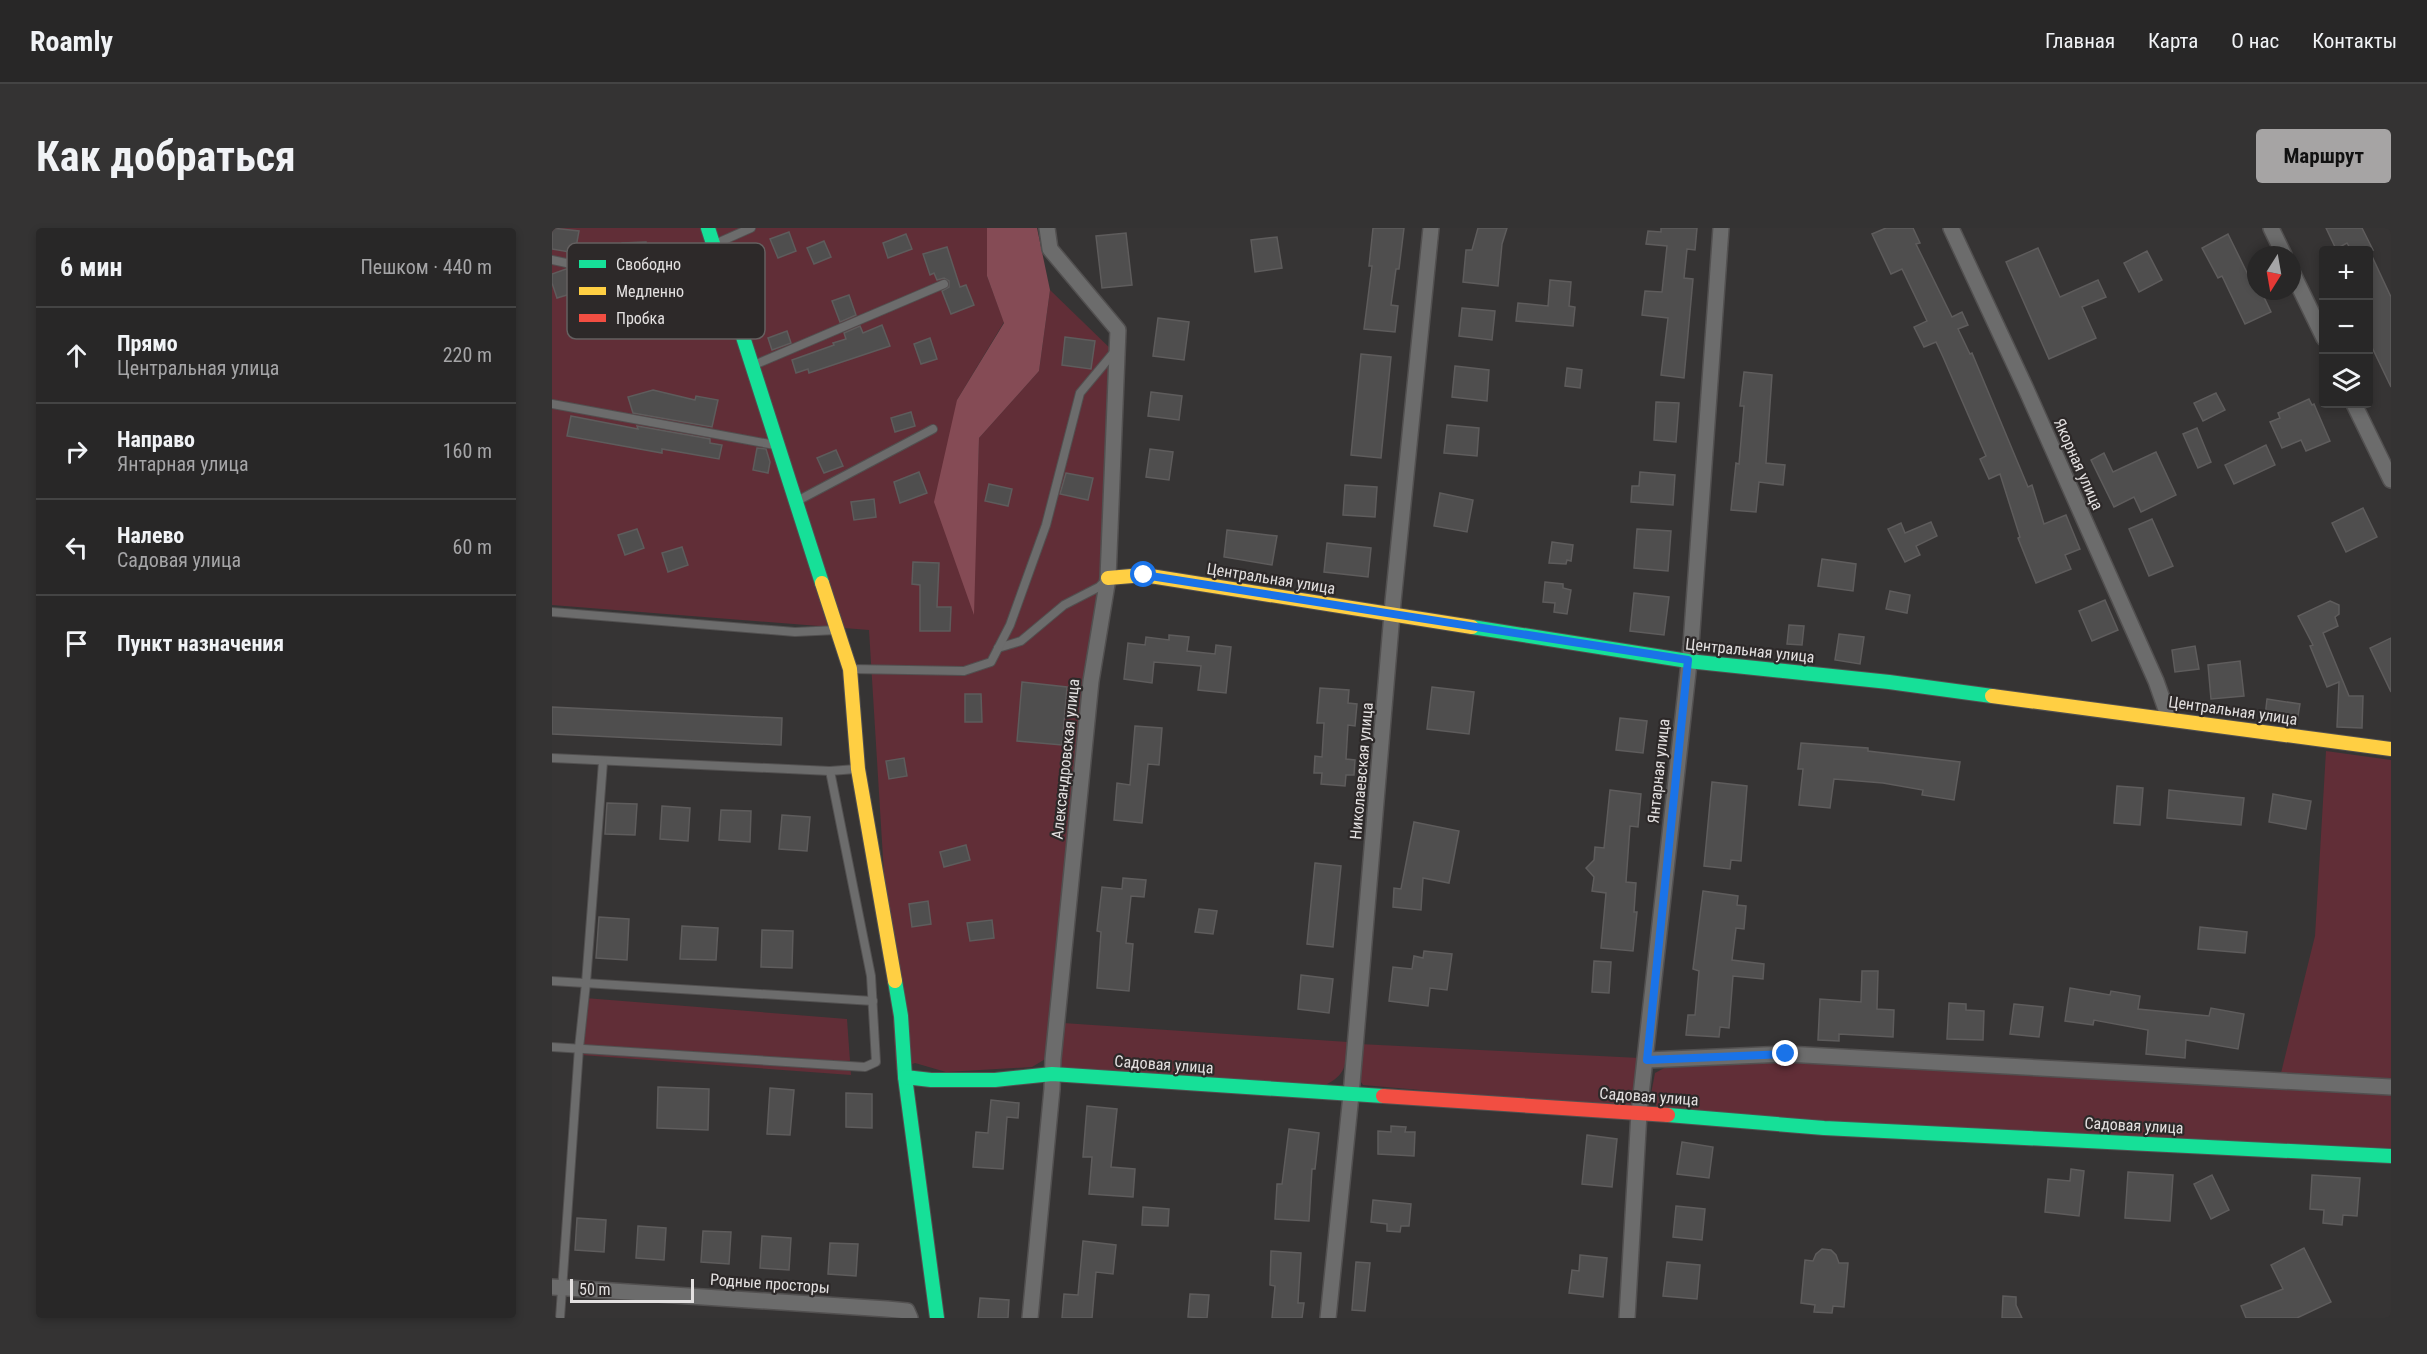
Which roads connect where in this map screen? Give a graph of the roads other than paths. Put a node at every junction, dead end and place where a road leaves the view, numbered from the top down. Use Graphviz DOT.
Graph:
graph roads {
  1 [pos="708,228"];
  2 [pos="751,228"];
  3 [pos="1047,228"];
  4 [pos="1431,228"];
  5 [pos="1721,228"];
  6 [pos="1950,228"];
  7 [pos="2271,228"];
  8 [pos="712,243"];
  9 [pos="717,243"];
  10 [pos="2280,246"];
  11 [pos="552,260"];
  12 [pos="567,263"];
  13 [pos="944,284"];
  14 [pos="2301,291"];
  15 [pos="1110,320"];
  16 [pos="2319,328"];
  17 [pos="744,339"];
  18 [pos="753,366"];
  19 [pos="552,404"];
  20 [pos="2357,408"];
  21 [pos="933,429"];
  22 [pos="779,446"];
  23 [pos="2391,480"];
  24 [pos="797,501"];
  25 [pos="1108,578"];
  26 [pos="552,612"];
  27 [pos="1393,615"];
  28 [pos="838,630"];
  29 [pos="998,648"];
  30 [pos="1688,660"];
  31 [pos="850,669"];
  32 [pos="2169,718"];
  33 [pos="2391,749"];
  34 [pos="552,758"];
  35 [pos="603,762"];
  36 [pos="858,769"];
  37 [pos="830,771"];
  38 [pos="552,981"];
  39 [pos="586,983"];
  40 [pos="873,1001"];
  41 [pos="552,1047"];
  42 [pos="579,1048"];
  43 [pos="1647,1060"];
  44 [pos="1052,1074"];
  45 [pos="905,1077"];
  46 [pos="2391,1087"];
  47 [pos="1351,1095"];
  48 [pos="1640,1113"];
  49 [pos="2391,1156"];
  50 [pos="558,1287"];
  51 [pos="560,1318"];
  52 [pos="910,1318"];
  53 [pos="937,1318"];
  54 [pos="1030,1318"];
  55 [pos="1328,1318"];
  56 [pos="1627,1318"];
  1 -- 8 [label="street"];
  2 -- 9 [label="lane"];
  3 -- 15 [label="street, Александровская улица"];
  4 -- 27 [label="street, Николаевская улица"];
  5 -- 30 [label="street, Янтарная улица"];
  6 -- 32 [label="street, Якорная улица"];
  7 -- 10 [label="street"];
  11 -- 12 [label="lane"];
  13 -- 18 [label="lane"];
  14 -- 16 [label="street"];
  15 -- 25 [label="street, Александровская улица"];
  15 -- 29 [label="lane"];
  17 -- 18 [label="street"];
  18 -- 22 [label="street"];
  19 -- 22 [label="lane"];
  20 -- 23 [label="street"];
  21 -- 24 [label="lane"];
  22 -- 24 [label="street"];
  24 -- 28 [label="street"];
  25 -- 27 [label="street, Центральная улица"];
  25 -- 29 [label="lane"];
  25 -- 44 [label="street, Александровская улица"];
  26 -- 28 [label="lane"];
  27 -- 30 [label="street, Центральная улица"];
  27 -- 47 [label="street, Николаевская улица"];
  28 -- 31 [label="street"];
  29 -- 31 [label="lane"];
  30 -- 32 [label="street, Центральная улица"];
  30 -- 43 [label="street, Янтарная улица"];
  31 -- 36 [label="street"];
  32 -- 33 [label="street, Центральная улица"];
  34 -- 35 [label="lane"];
  35 -- 37 [label="lane"];
  35 -- 39 [label="lane"];
  36 -- 37 [label="lane"];
  36 -- 45 [label="street"];
  37 -- 40 [label="lane"];
  38 -- 39 [label="lane"];
  39 -- 40 [label="lane"];
  39 -- 42 [label="lane"];
  40 -- 42 [label="lane"];
  41 -- 42 [label="lane"];
  42 -- 50 [label="lane"];
  43 -- 46 [label="street"];
  43 -- 48 [label="street, Янтарная улица"];
  44 -- 45 [label="street, Садовая улица"];
  44 -- 47 [label="street, Садовая улица"];
  44 -- 54 [label="street, Александровская улица"];
  45 -- 53 [label="street"];
  47 -- 48 [label="street, Садовая улица"];
  47 -- 55 [label="street, Николаевская улица"];
  48 -- 49 [label="street, Садовая улица"];
  48 -- 56 [label="street, Янтарная улица"];
  50 -- 51 [label="lane"];
  50 -- 52 [label="street, Родные просторы"];
}
